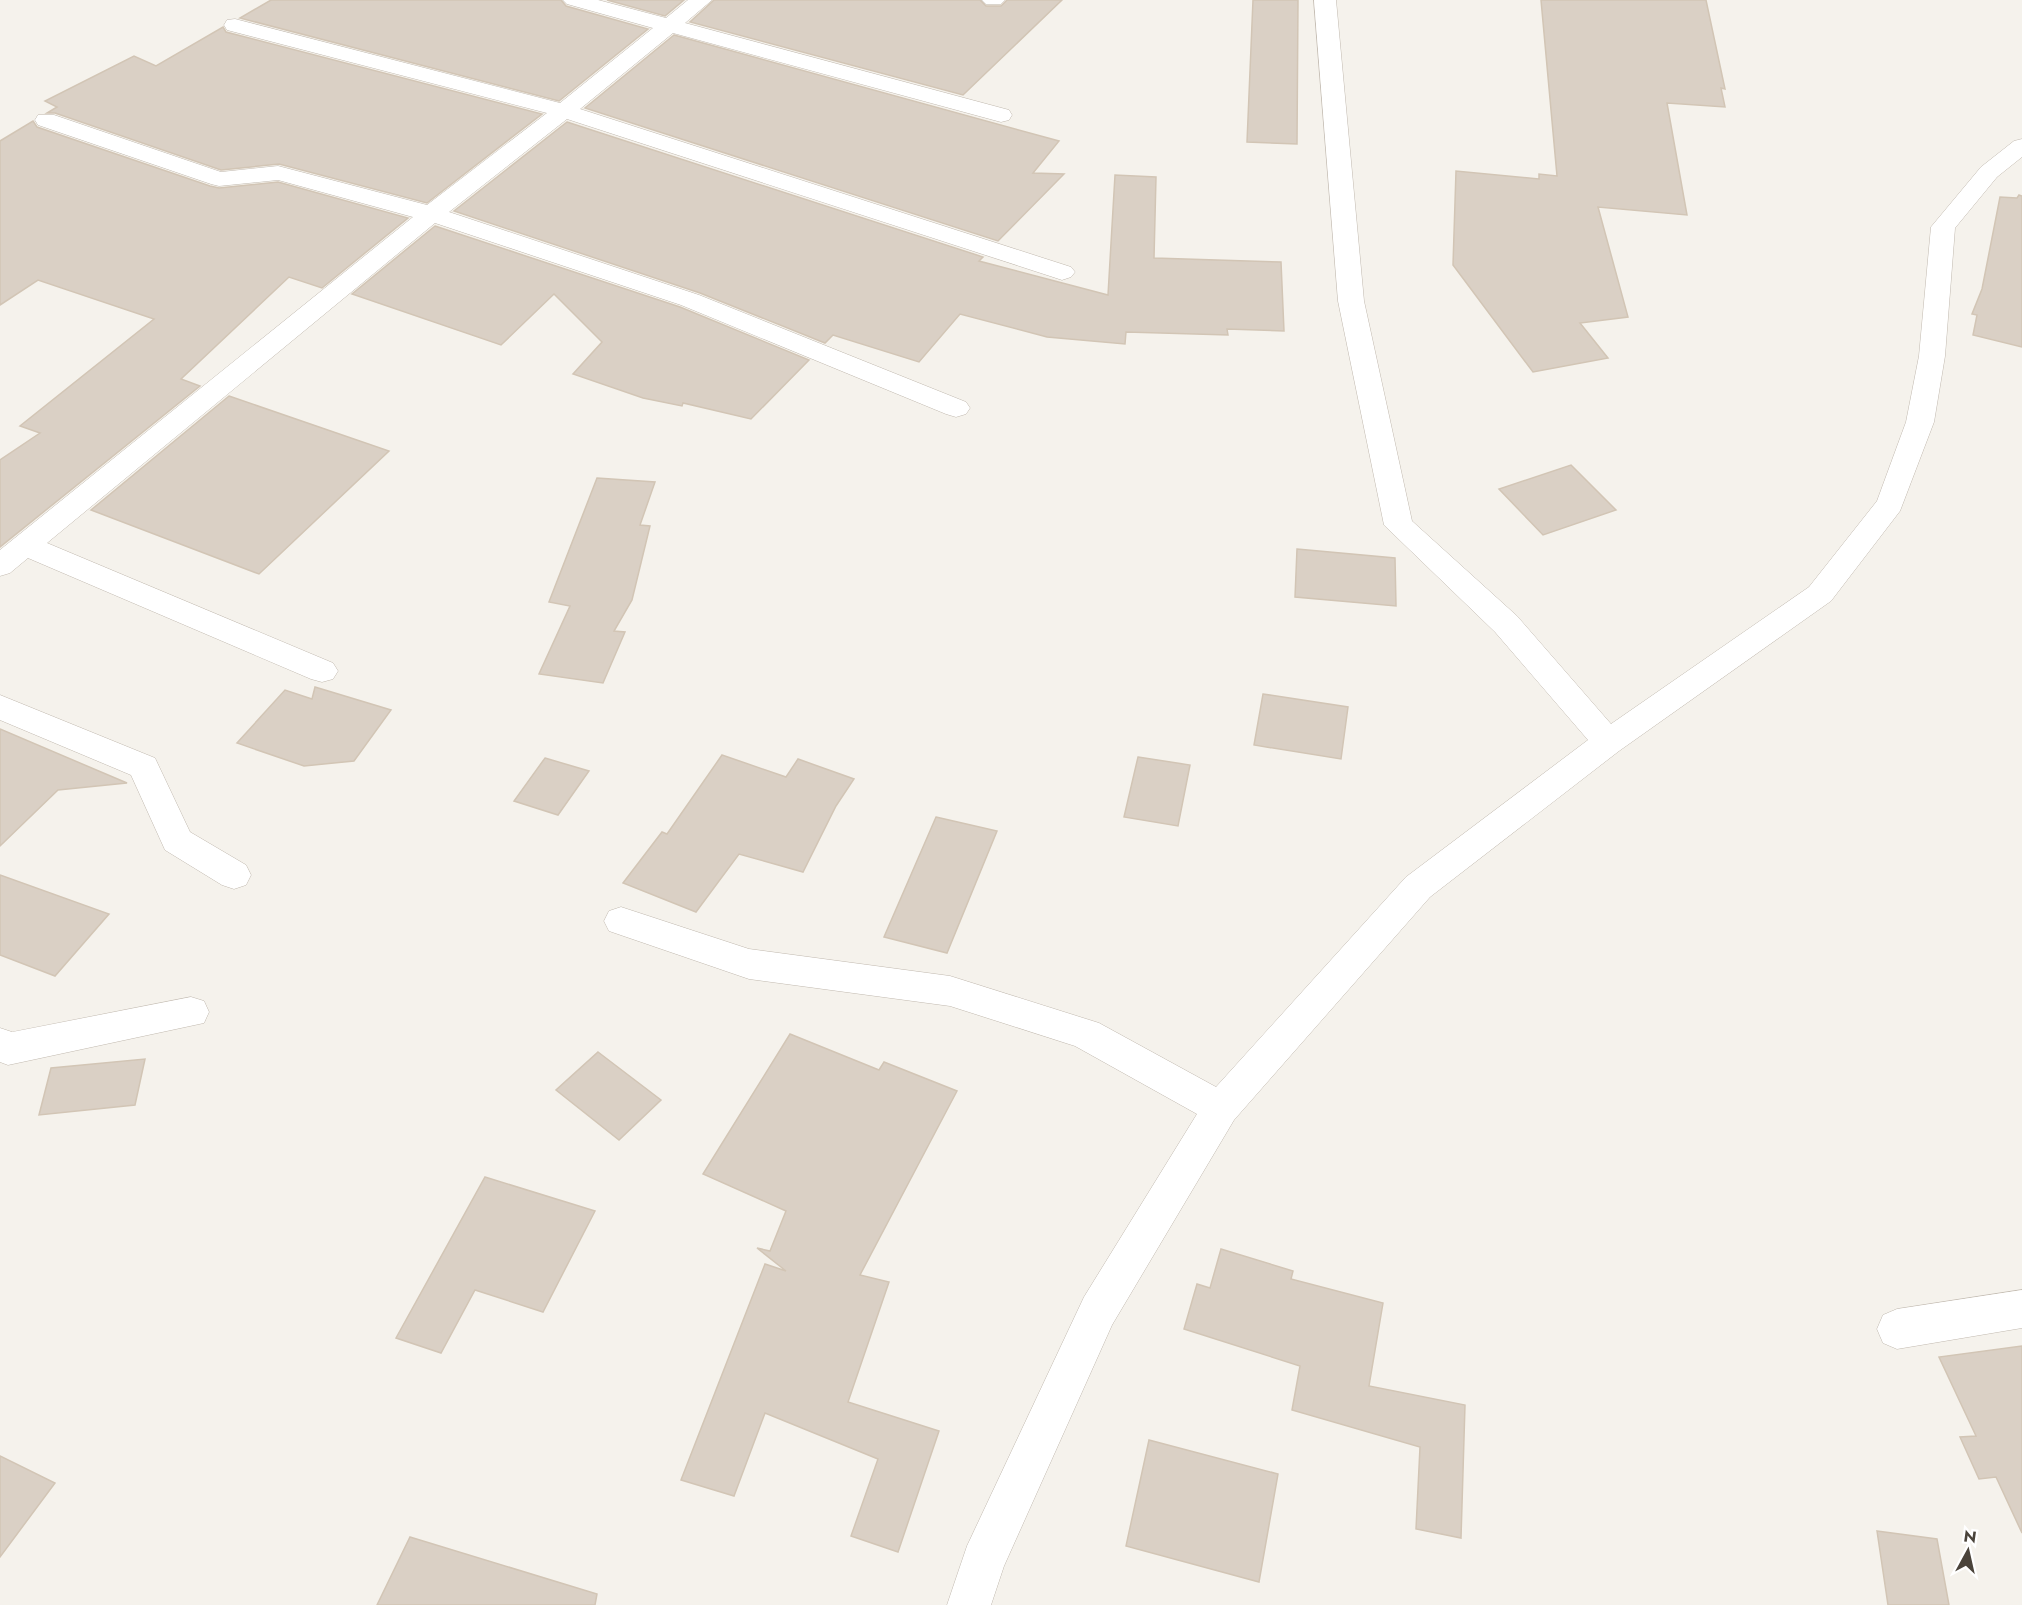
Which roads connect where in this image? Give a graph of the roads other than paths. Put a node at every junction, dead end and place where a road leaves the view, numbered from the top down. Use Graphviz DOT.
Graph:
graph roads {
  1 [pos="574,0"];
  2 [pos="701,0"];
  3 [pos="1325,0"];
  4 [pos="235,25"];
  5 [pos="669,25"];
  6 [pos="564,111"];
  7 [pos="1001,115"];
  8 [pos="46,120"];
  9 [pos="2022,146"];
  10 [pos="431,214"];
  11 [pos="1062,272"];
  12 [pos="956,408"];
  13 [pos="26,546"];
  14 [pos="0,566"];
  15 [pos="322,671"];
  16 [pos="0,707"];
  17 [pos="1608,742"];
  18 [pos="234,875"];
  19 [pos="621,921"];
  20 [pos="191,1012"];
  21 [pos="0,1044"];
  22 [pos="1221,1107"];
  23 [pos="2022,1309"];
  24 [pos="1897,1329"];
  25 [pos="969,1605"];
  1 -- 5 [label="street"];
  2 -- 5 [label="street"];
  3 -- 17 [label="street"];
  4 -- 6 [label="street"];
  5 -- 6 [label="street"];
  5 -- 7 [label="street"];
  6 -- 10 [label="street"];
  6 -- 11 [label="street"];
  8 -- 10 [label="street"];
  9 -- 17 [label="street"];
  10 -- 12 [label="street"];
  10 -- 13 [label="street"];
  13 -- 14 [label="street"];
  13 -- 15 [label="street"];
  16 -- 18 [label="street"];
  17 -- 22 [label="street"];
  19 -- 22 [label="street"];
  20 -- 21 [label="street"];
  22 -- 25 [label="street"];
  23 -- 24 [label="street"];
}
